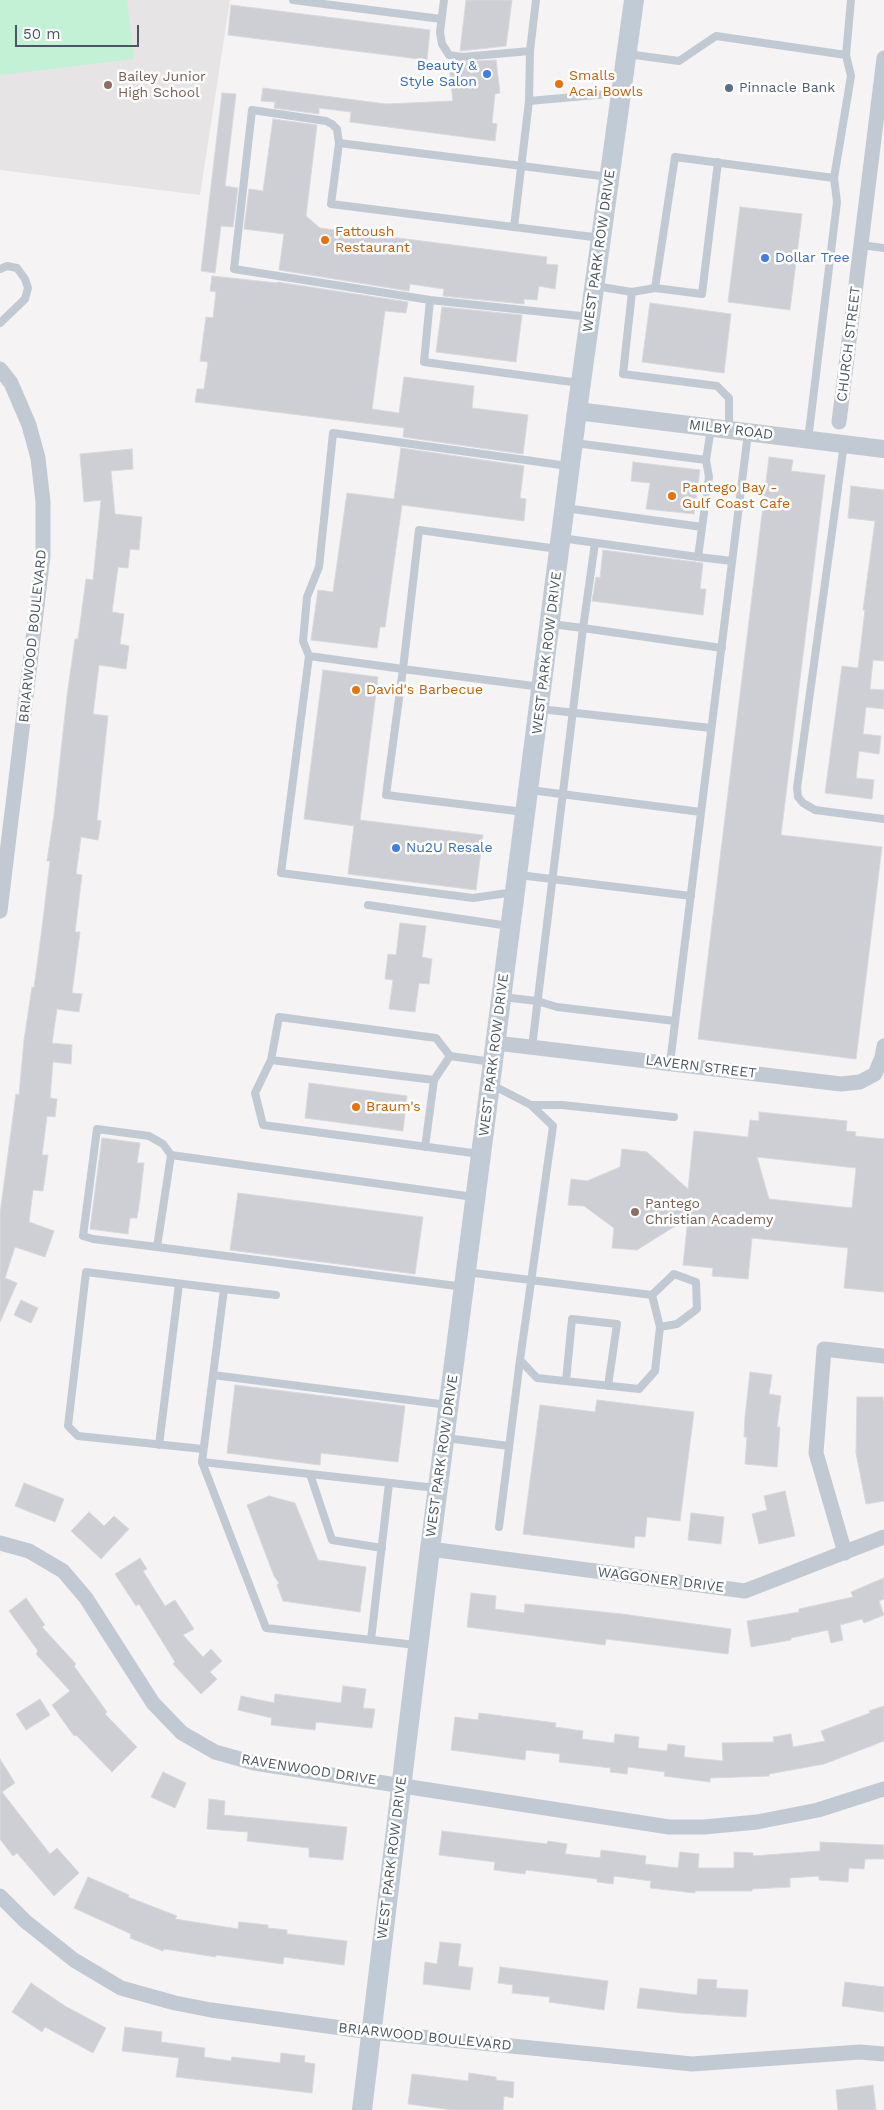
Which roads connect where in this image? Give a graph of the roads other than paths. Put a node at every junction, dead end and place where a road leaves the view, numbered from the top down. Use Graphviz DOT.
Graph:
graph roads {
  1 [pos="293,0"];
  2 [pos="444,0"];
  3 [pos="536,0"];
  4 [pos="634,0"];
  5 [pos="851,0"];
  6 [pos="441,19"];
  7 [pos="530,51"];
  8 [pos="627,54"];
  9 [pos="846,55"];
  10 [pos="884,58"];
  11 [pos="621,93"];
  12 [pos="529,101"];
  13 [pos="881,111"];
  14 [pos="339,143"];
  15 [pos="718,162"];
  16 [pos="522,166"];
  17 [pos="609,177"];
  18 [pos="834,178"];
  19 [pos="514,227"];
  20 [pos="601,238"];
  21 [pos="862,245"];
  22 [pos="884,248"];
  23 [pos="0,269"];
  24 [pos="594,286"];
  25 [pos="655,288"];
  26 [pos="632,292"];
  27 [pos="430,300"];
  28 [pos="590,317"];
  29 [pos="0,323"];
  30 [pos="0,369"];
  31 [pos="581,384"];
  32 [pos="577,411"];
  33 [pos="839,422"];
  34 [pos="711,428"];
  35 [pos="729,430"];
  36 [pos="748,432"];
  37 [pos="808,440"];
  38 [pos="573,442"];
  39 [pos="844,444"];
  40 [pos="884,449"];
  41 [pos="706,460"];
  42 [pos="570,467"];
  43 [pos="565,508"];
  44 [pos="702,527"];
  45 [pos="595,543"];
  46 [pos="560,544"];
  47 [pos="698,557"];
  48 [pos="732,561"];
  49 [pos="551,624"];
  50 [pos="583,628"];
  51 [pos="722,648"];
  52 [pos="309,656"];
  53 [pos="403,669"];
  54 [pos="543,687"];
  55 [pos="540,709"];
  56 [pos="573,712"];
  57 [pos="712,728"];
  58 [pos="529,790"];
  59 [pos="562,795"];
  60 [pos="526,812"];
  61 [pos="701,812"];
  62 [pos="884,819"];
  63 [pos="5,834"];
  64 [pos="2,873"];
  65 [pos="553,878"];
  66 [pos="517,883"];
  67 [pos="690,896"];
  68 [pos="368,905"];
  69 [pos="0,911"];
  70 [pos="511,926"];
  71 [pos="502,997"];
  72 [pos="537,1001"];
  73 [pos="675,1021"];
  74 [pos="884,1046"];
  75 [pos="532,1047"];
  76 [pos="495,1053"];
  77 [pos="450,1056"];
  78 [pos="271,1060"];
  79 [pos="670,1063"];
  80 [pos="434,1080"];
  81 [pos="490,1084"];
  82 [pos="531,1106"];
  83 [pos="674,1117"];
  84 [pos="425,1147"];
  85 [pos="481,1154"];
  86 [pos="171,1155"];
  87 [pos="476,1198"];
  88 [pos="157,1247"];
  89 [pos="465,1280"];
  90 [pos="531,1280"];
  91 [pos="179,1284"];
  92 [pos="224,1289"];
  93 [pos="276,1295"];
  94 [pos="652,1295"];
  95 [pos="660,1327"];
  96 [pos="884,1356"];
  97 [pos="520,1360"];
  98 [pos="213,1375"];
  99 [pos="566,1381"];
  100 [pos="608,1386"];
  101 [pos="450,1405"];
  102 [pos="446,1438"];
  103 [pos="158,1445"];
  104 [pos="508,1446"];
  105 [pos="203,1449"];
  106 [pos="202,1462"];
  107 [pos="310,1474"];
  108 [pos="389,1483"];
  109 [pos="438,1488"];
  110 [pos="499,1527"];
  111 [pos="884,1537"];
  112 [pos="0,1542"];
  113 [pos="382,1548"];
  114 [pos="430,1549"];
  115 [pos="845,1553"];
  116 [pos="371,1640"];
  117 [pos="419,1645"];
  118 [pos="401,1785"];
  119 [pos="884,1789"];
  120 [pos="0,1896"];
  121 [pos="370,2032"];
  122 [pos="884,2054"];
  123 [pos="362,2110"];
  1 -- 6 [label="lane"];
  2 -- 6 [label="lane"];
  3 -- 7 [label="lane"];
  4 -- 8 [label="main road, WEST PARK ROW DRIVE"];
  5 -- 9 [label="lane"];
  6 -- 7 [label="lane"];
  7 -- 12 [label="lane"];
  8 -- 9 [label="lane"];
  8 -- 11 [label="main road, WEST PARK ROW DRIVE"];
  9 -- 18 [label="lane"];
  10 -- 13 [label="street, CHURCH STREET"];
  11 -- 12 [label="lane"];
  11 -- 17 [label="main road, WEST PARK ROW DRIVE"];
  12 -- 16 [label="lane"];
  13 -- 21 [label="street, CHURCH STREET"];
  14 -- 16 [label="lane"];
  14 -- 19 [label="lane"];
  14 -- 27 [label="lane"];
  15 -- 18 [label="lane"];
  15 -- 25 [label="lane"];
  15 -- 25 [label="lane"];
  16 -- 17 [label="lane"];
  16 -- 19 [label="lane"];
  17 -- 20 [label="main road, WEST PARK ROW DRIVE"];
  18 -- 37 [label="lane"];
  19 -- 20 [label="lane"];
  20 -- 24 [label="main road, WEST PARK ROW DRIVE"];
  21 -- 22 [label="lane"];
  21 -- 33 [label="street, CHURCH STREET"];
  23 -- 29 [label="lane"];
  24 -- 26 [label="lane"];
  24 -- 28 [label="main road, WEST PARK ROW DRIVE"];
  25 -- 26 [label="lane"];
  26 -- 35 [label="lane"];
  27 -- 28 [label="lane"];
  27 -- 31 [label="lane"];
  28 -- 31 [label="main road, WEST PARK ROW DRIVE"];
  30 -- 63 [label="street, BRIARWOOD BOULEVARD"];
  31 -- 32 [label="main road, WEST PARK ROW DRIVE"];
  32 -- 34 [label="street, MILBY ROAD"];
  32 -- 38 [label="main road, WEST PARK ROW DRIVE"];
  34 -- 35 [label="street, MILBY ROAD"];
  34 -- 41 [label="lane"];
  35 -- 36 [label="street, MILBY ROAD"];
  36 -- 37 [label="street, MILBY ROAD"];
  36 -- 48 [label="lane"];
  37 -- 39 [label="street, MILBY ROAD"];
  38 -- 41 [label="lane"];
  38 -- 42 [label="main road, WEST PARK ROW DRIVE"];
  39 -- 40 [label="street, MILBY ROAD"];
  39 -- 62 [label="lane"];
  41 -- 44 [label="lane"];
  42 -- 43 [label="main road, WEST PARK ROW DRIVE"];
  42 -- 52 [label="lane"];
  43 -- 44 [label="lane"];
  43 -- 46 [label="main road, WEST PARK ROW DRIVE"];
  44 -- 47 [label="lane"];
  45 -- 46 [label="lane"];
  45 -- 47 [label="lane"];
  45 -- 50 [label="lane"];
  46 -- 49 [label="main road, WEST PARK ROW DRIVE"];
  46 -- 53 [label="lane"];
  47 -- 48 [label="lane"];
  48 -- 51 [label="lane"];
  49 -- 50 [label="lane"];
  49 -- 54 [label="main road, WEST PARK ROW DRIVE"];
  50 -- 51 [label="lane"];
  50 -- 56 [label="lane"];
  51 -- 57 [label="lane"];
  52 -- 53 [label="lane"];
  52 -- 66 [label="lane"];
  53 -- 54 [label="lane"];
  53 -- 60 [label="lane"];
  54 -- 55 [label="main road, WEST PARK ROW DRIVE"];
  55 -- 56 [label="lane"];
  55 -- 58 [label="main road, WEST PARK ROW DRIVE"];
  56 -- 57 [label="lane"];
  56 -- 59 [label="lane"];
  57 -- 61 [label="lane"];
  58 -- 59 [label="lane"];
  58 -- 60 [label="main road, WEST PARK ROW DRIVE"];
  59 -- 61 [label="lane"];
  59 -- 65 [label="lane"];
  60 -- 66 [label="main road, WEST PARK ROW DRIVE"];
  61 -- 67 [label="lane"];
  63 -- 64 [label="street, BRIARWOOD BOULEVARD"];
  64 -- 69 [label="street, BRIARWOOD BOULEVARD"];
  65 -- 66 [label="lane"];
  65 -- 67 [label="lane"];
  65 -- 72 [label="lane"];
  66 -- 70 [label="main road, WEST PARK ROW DRIVE"];
  67 -- 73 [label="lane"];
  68 -- 70 [label="lane"];
  70 -- 71 [label="main road, WEST PARK ROW DRIVE"];
  71 -- 72 [label="lane"];
  71 -- 76 [label="main road, WEST PARK ROW DRIVE"];
  72 -- 73 [label="lane"];
  72 -- 75 [label="lane"];
  73 -- 79 [label="lane"];
  74 -- 79 [label="street, LAVERN STREET"];
  75 -- 76 [label="street, LAVERN STREET"];
  75 -- 79 [label="street, LAVERN STREET"];
  76 -- 77 [label="lane"];
  76 -- 81 [label="main road, WEST PARK ROW DRIVE"];
  77 -- 78 [label="lane"];
  77 -- 80 [label="lane"];
  78 -- 80 [label="lane"];
  78 -- 84 [label="lane"];
  80 -- 84 [label="lane"];
  81 -- 82 [label="lane"];
  81 -- 85 [label="main road, WEST PARK ROW DRIVE"];
  82 -- 83 [label="lane"];
  82 -- 90 [label="lane"];
  84 -- 85 [label="lane"];
  85 -- 87 [label="main road, WEST PARK ROW DRIVE"];
  86 -- 87 [label="lane"];
  86 -- 88 [label="lane"];
  86 -- 88 [label="lane"];
  87 -- 89 [label="main road, WEST PARK ROW DRIVE"];
  88 -- 89 [label="lane"];
  89 -- 90 [label="lane"];
  89 -- 101 [label="main road, WEST PARK ROW DRIVE"];
  90 -- 94 [label="lane"];
  90 -- 97 [label="lane"];
  91 -- 92 [label="lane"];
  91 -- 103 [label="lane"];
  91 -- 103 [label="lane"];
  92 -- 93 [label="lane"];
  92 -- 98 [label="lane"];
  94 -- 95 [label="lane"];
  94 -- 95 [label="lane"];
  95 -- 100 [label="lane"];
  96 -- 115 [label="street"];
  97 -- 99 [label="lane"];
  97 -- 104 [label="lane"];
  98 -- 101 [label="lane"];
  98 -- 105 [label="lane"];
  99 -- 100 [label="lane"];
  99 -- 100 [label="lane"];
  101 -- 102 [label="main road, WEST PARK ROW DRIVE"];
  102 -- 104 [label="lane"];
  102 -- 109 [label="main road, WEST PARK ROW DRIVE"];
  103 -- 105 [label="lane"];
  104 -- 110 [label="lane"];
  105 -- 106 [label="lane"];
  106 -- 107 [label="lane"];
  106 -- 116 [label="lane"];
  107 -- 108 [label="lane"];
  107 -- 113 [label="lane"];
  108 -- 109 [label="lane"];
  108 -- 113 [label="lane"];
  109 -- 114 [label="main road, WEST PARK ROW DRIVE"];
  111 -- 115 [label="street, WAGGONER DRIVE"];
  112 -- 118 [label="street, RAVENWOOD DRIVE"];
  113 -- 116 [label="lane"];
  114 -- 115 [label="street, WAGGONER DRIVE"];
  114 -- 117 [label="main road, WEST PARK ROW DRIVE"];
  116 -- 117 [label="lane"];
  117 -- 118 [label="main road, WEST PARK ROW DRIVE"];
  118 -- 119 [label="street, RAVENWOOD DRIVE"];
  118 -- 121 [label="main road, WEST PARK ROW DRIVE"];
  120 -- 121 [label="street, BRIARWOOD BOULEVARD"];
  121 -- 122 [label="street, BRIARWOOD BOULEVARD"];
  121 -- 123 [label="main road, WEST PARK ROW DRIVE"];
}
